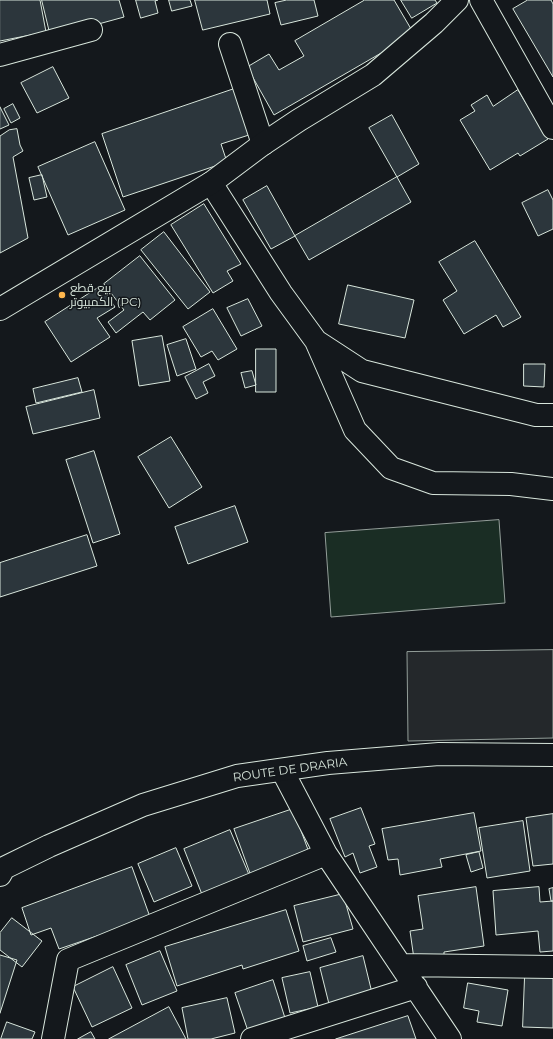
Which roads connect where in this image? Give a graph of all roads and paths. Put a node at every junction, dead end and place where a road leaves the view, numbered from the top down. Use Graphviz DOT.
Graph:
graph roads {
  1 [pos="457,0"];
  2 [pos="482,0"];
  3 [pos="91,30"];
  4 [pos="230,44"];
  5 [pos="0,55"];
  6 [pos="553,128"];
  7 [pos="263,144"];
  8 [pos="211,183"];
  9 [pos="0,309"];
  10 [pos="316,341"];
  11 [pos="553,415"];
  12 [pos="553,489"];
  13 [pos="553,755"];
  14 [pos="282,770"];
  15 [pos="326,854"];
  16 [pos="2,868"];
  17 [pos="401,965"];
  18 [pos="553,967"];
  19 [pos="416,987"];
  20 [pos="53,1039"];
  21 [pos="252,1039"];
  22 [pos="450,1039"];
  1 -- 7 [label="street"];
  2 -- 6 [label="street"];
  3 -- 5 [label="street"];
  4 -- 7 [label="street"];
  7 -- 8 [label="street"];
  8 -- 9 [label="street"];
  8 -- 10 [label="street"];
  10 -- 11 [label="street"];
  10 -- 12 [label="street"];
  13 -- 14 [label="street, ROUTE DE DRARIA"];
  14 -- 15 [label="street"];
  14 -- 16 [label="street, ROUTE DE DRARIA"];
  15 -- 17 [label="street"];
  15 -- 20 [label="street"];
  17 -- 18 [label="street"];
  17 -- 19 [label="street"];
  19 -- 21 [label="street"];
  19 -- 22 [label="street"];
}
